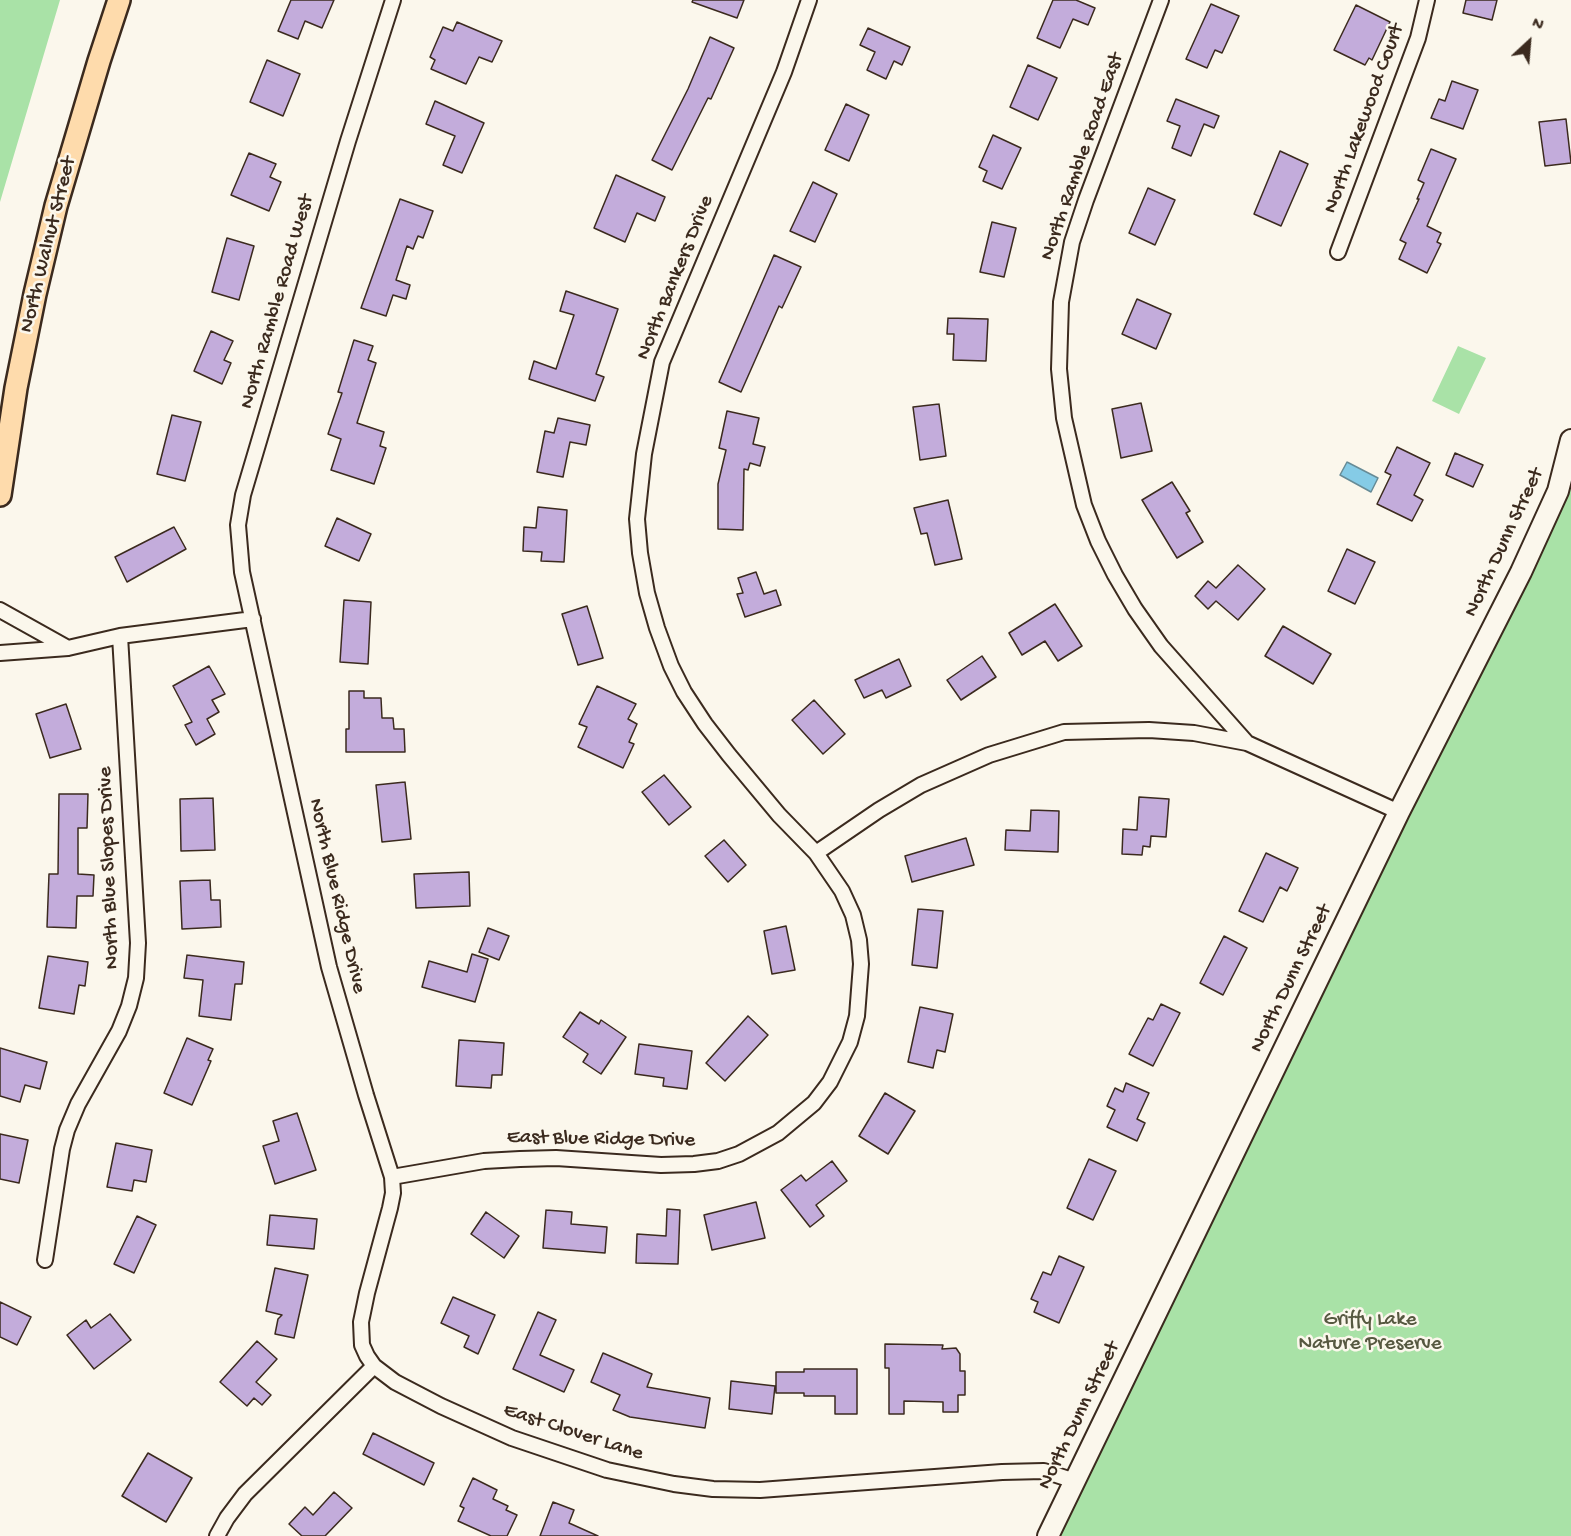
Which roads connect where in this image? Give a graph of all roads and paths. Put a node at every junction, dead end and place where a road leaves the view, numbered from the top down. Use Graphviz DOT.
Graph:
graph roads {
  1 [pos="119,0"];
  2 [pos="393,0"];
  3 [pos="808,0"];
  4 [pos="1161,0"];
  5 [pos="1427,0"];
  6 [pos="1338,252"];
  7 [pos="1571,440"];
  8 [pos="0,495"];
  9 [pos="0,610"];
  10 [pos="253,620"];
  11 [pos="120,636"];
  12 [pos="68,648"];
  13 [pos="0,653"];
  14 [pos="1247,743"];
  15 [pos="1399,812"];
  16 [pos="816,853"];
  17 [pos="392,1177"];
  18 [pos="45,1260"];
  19 [pos="374,1366"];
  20 [pos="1075,1481"];
  21 [pos="217,1536"];
  22 [pos="1048,1536"];
  1 -- 8 [label="main road, North Walnut Street"];
  2 -- 10 [label="street, North Ramble Road West"];
  3 -- 16 [label="street, North Bankers Drive"];
  4 -- 14 [label="street, North Ramble Road East"];
  5 -- 6 [label="street, North Lakewood Court"];
  7 -- 15 [label="street, North Dunn Street"];
  9 -- 12 [label="street"];
  10 -- 11 [label="street"];
  10 -- 17 [label="street, North Blue Ridge Drive"];
  11 -- 12 [label="street"];
  11 -- 18 [label="street, North Blue Slopes Drive"];
  12 -- 13 [label="street"];
  14 -- 15 [label="street"];
  14 -- 16 [label="street"];
  15 -- 20 [label="street, North Dunn Street"];
  16 -- 17 [label="street, East Blue Ridge Drive"];
  17 -- 19 [label="street"];
  19 -- 20 [label="street, East Clover Lane"];
  19 -- 21 [label="street"];
  20 -- 22 [label="street, North Dunn Street"];
}
